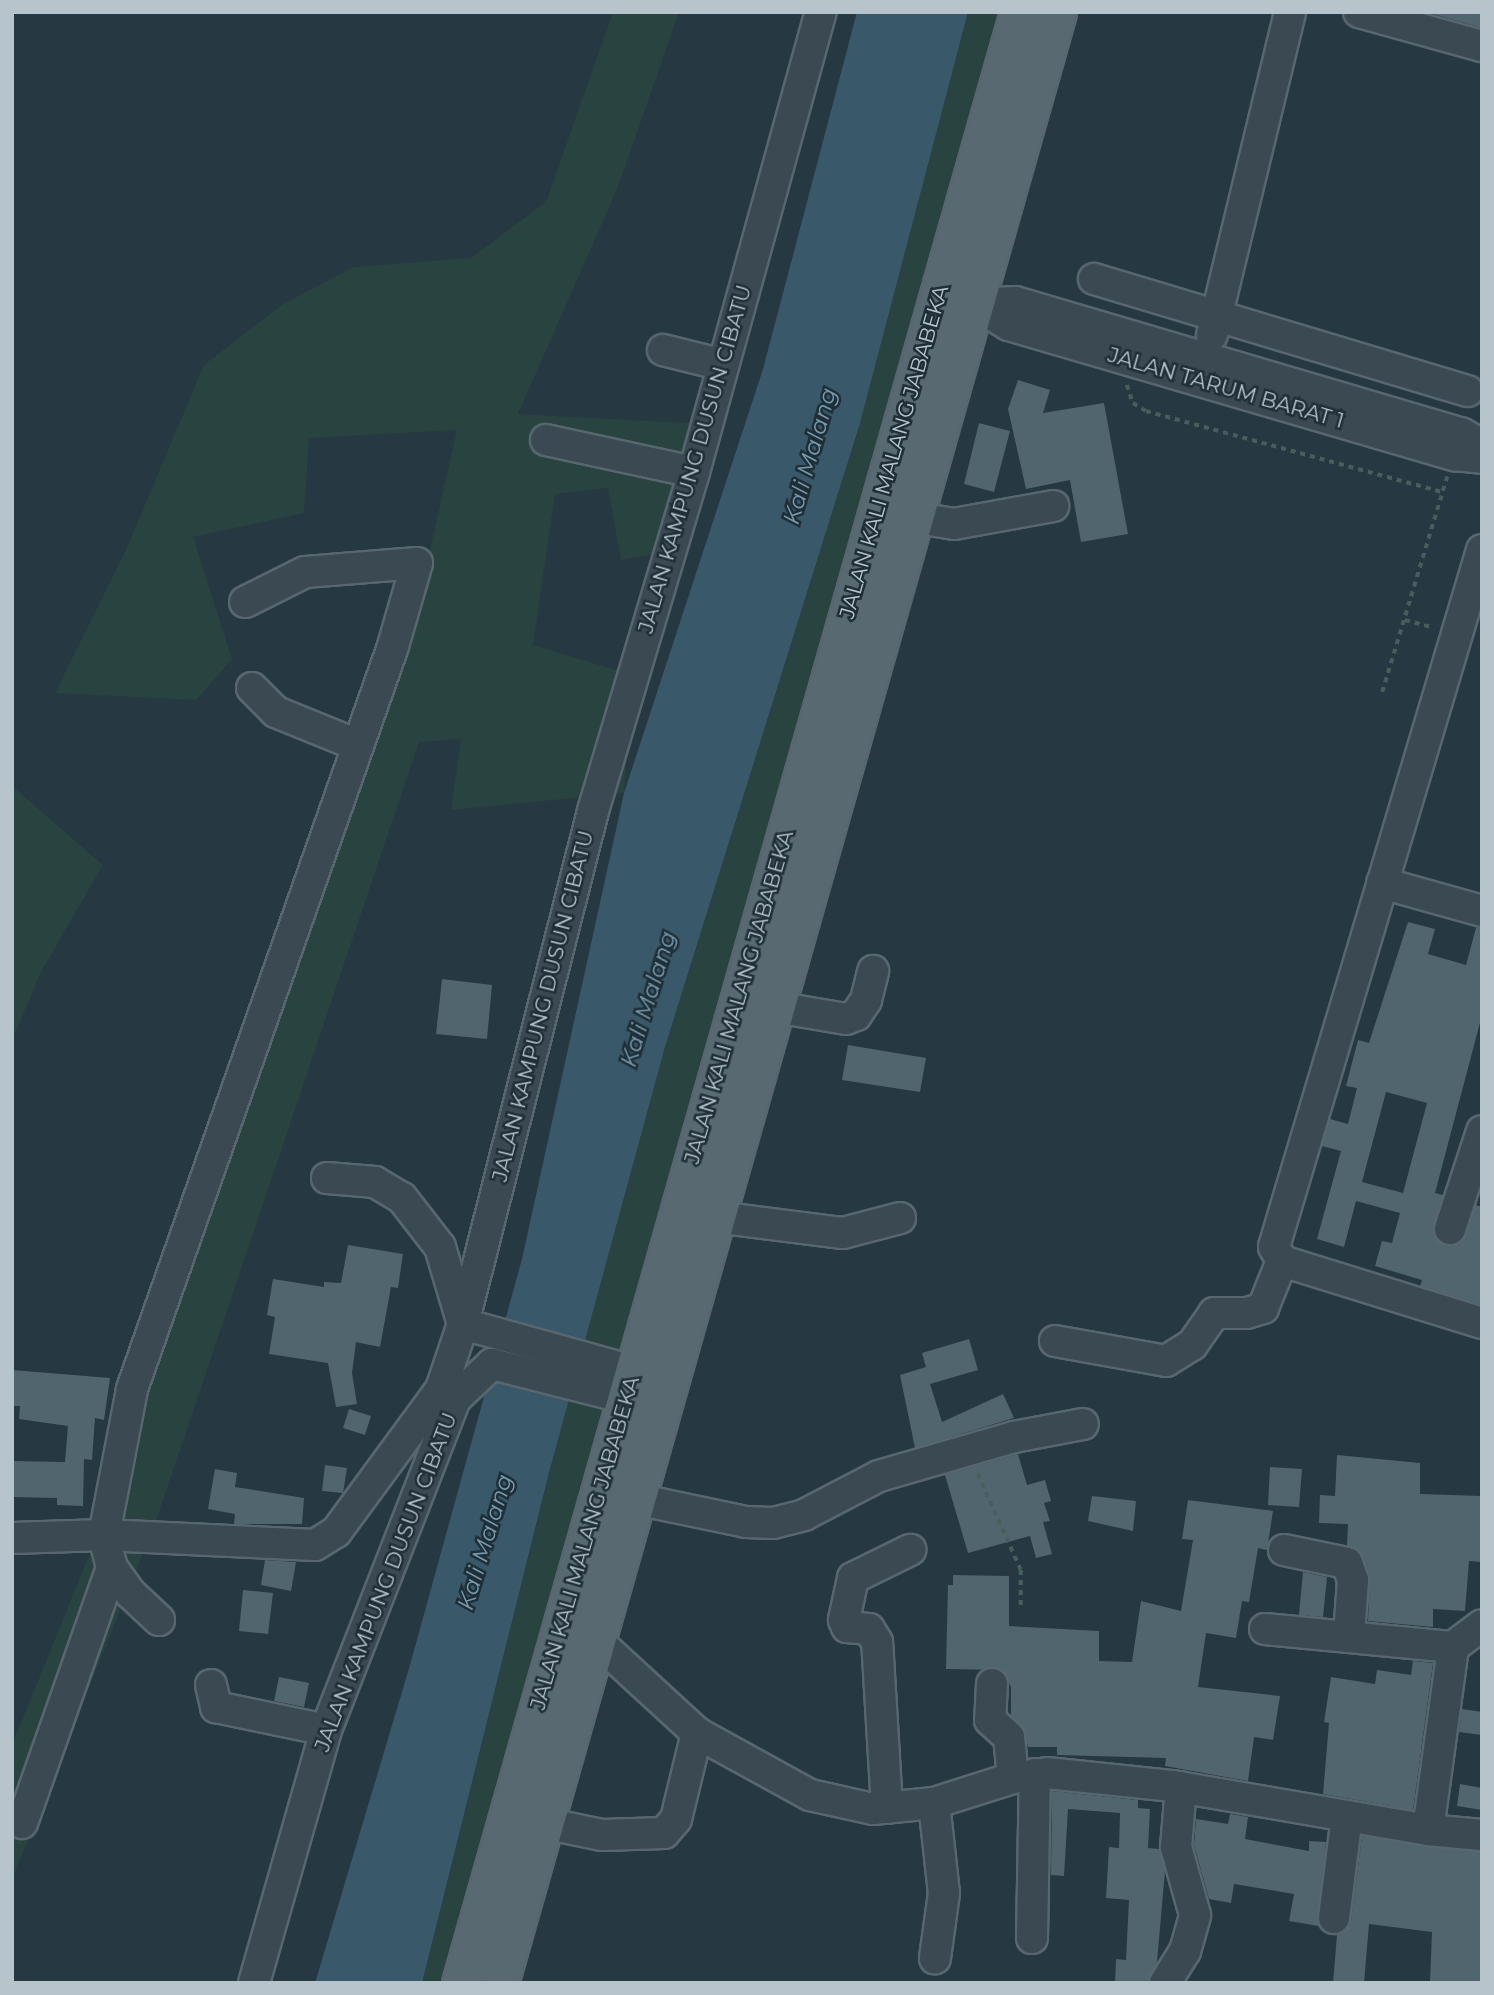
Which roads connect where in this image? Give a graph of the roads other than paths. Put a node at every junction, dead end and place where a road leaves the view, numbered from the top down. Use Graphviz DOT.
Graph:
graph roads {
  1 [pos="821,12"];
  2 [pos="1019,12"];
  3 [pos="1057,12"];
  4 [pos="1290,12"];
  5 [pos="1359,12"];
  6 [pos="1482,46"];
  7 [pos="1094,279"];
  8 [pos="939,293"];
  9 [pos="975,304"];
  10 [pos="1217,316"];
  11 [pos="663,349"];
  12 [pos="1205,358"];
  13 [pos="723,365"];
  14 [pos="1468,391"];
  15 [pos="545,440"];
  16 [pos="1473,453"];
  17 [pos="694,472"];
  18 [pos="1054,506"];
  19 [pos="911,517"];
  20 [pos="1482,550"];
  21 [pos="244,602"];
  22 [pos="252,688"];
  23 [pos="355,744"];
  24 [pos="1382,883"];
  25 [pos="1482,911"];
  26 [pos="873,971"];
  27 [pos="775,1007"];
  28 [pos="1482,1131"];
  29 [pos="327,1178"];
  30 [pos="1472,1192"];
  31 [pos="716,1217"];
  32 [pos="900,1218"];
  33 [pos="1450,1229"];
  34 [pos="1282,1261"];
  35 [pos="1482,1323"];
  36 [pos="463,1324"];
  37 [pos="1055,1341"];
  38 [pos="495,1351"];
  39 [pos="624,1379"];
  40 [pos="448,1394"];
  41 [pos="1083,1424"];
  42 [pos="636,1499"];
  43 [pos="104,1535"];
  44 [pos="12,1538"];
  45 [pos="910,1550"];
  46 [pos="1284,1550"];
  47 [pos="112,1568"];
  48 [pos="159,1620"];
  49 [pos="1482,1625"];
  50 [pos="1265,1629"];
  51 [pos="1349,1634"];
  52 [pos="596,1640"];
  53 [pos="1453,1647"];
  54 [pos="992,1684"];
  55 [pos="211,1685"];
  56 [pos="326,1730"];
  57 [pos="697,1733"];
  58 [pos="1024,1776"];
  59 [pos="1181,1787"];
  60 [pos="934,1803"];
  61 [pos="887,1808"];
  62 [pos="1347,1816"];
  63 [pos="22,1823"];
  64 [pos="544,1823"];
  65 [pos="1428,1830"];
  66 [pos="1482,1835"];
  67 [pos="494,1865"];
  68 [pos="530,1873"];
  69 [pos="1334,1918"];
  70 [pos="1032,1938"];
  71 [pos="935,1958"];
  72 [pos="254,1983"];
  73 [pos="461,1983"];
  74 [pos="499,1983"];
  75 [pos="1165,1983"];
  1 -- 13 [label="street, JALAN KAMPUNG DUSUN CIBATU"];
  2 -- 8 [label="main road, JALAN KALI MALANG JABABEKA"];
  3 -- 9 [label="main road, JALAN KALI MALANG JABABEKA"];
  4 -- 10 [label="street"];
  5 -- 6 [label="street"];
  7 -- 10 [label="street"];
  8 -- 9 [label="street, JALAN TARUM BARAT 1"];
  8 -- 39 [label="main road, JALAN KALI MALANG JABABEKA"];
  9 -- 12 [label="street, JALAN TARUM BARAT 1"];
  9 -- 16 [label="street, JALAN TARUM BARAT 1"];
  9 -- 19 [label="main road, JALAN KALI MALANG JABABEKA"];
  10 -- 12 [label="street"];
  10 -- 14 [label="street"];
  11 -- 13 [label="street"];
  12 -- 16 [label="street, JALAN TARUM BARAT 1"];
  13 -- 17 [label="street, JALAN KAMPUNG DUSUN CIBATU"];
  15 -- 17 [label="street"];
  17 -- 36 [label="street, JALAN KAMPUNG DUSUN CIBATU"];
  18 -- 19 [label="street"];
  19 -- 27 [label="main road, JALAN KALI MALANG JABABEKA"];
  20 -- 24 [label="street"];
  21 -- 23 [label="street"];
  22 -- 23 [label="street"];
  23 -- 43 [label="street"];
  24 -- 25 [label="street"];
  24 -- 34 [label="street"];
  26 -- 27 [label="street"];
  27 -- 31 [label="main road, JALAN KALI MALANG JABABEKA"];
  28 -- 30 [label="street"];
  29 -- 36 [label="street"];
  30 -- 33 [label="street"];
  31 -- 32 [label="street"];
  31 -- 42 [label="main road, JALAN KALI MALANG JABABEKA"];
  34 -- 35 [label="street"];
  34 -- 37 [label="street"];
  36 -- 38 [label="street"];
  36 -- 40 [label="street, JALAN KAMPUNG DUSUN CIBATU"];
  38 -- 39 [label="street"];
  38 -- 39 [label="street"];
  38 -- 40 [label="street"];
  39 -- 67 [label="main road, JALAN KALI MALANG JABABEKA"];
  40 -- 43 [label="street"];
  40 -- 56 [label="street, JALAN KAMPUNG DUSUN CIBATU"];
  41 -- 42 [label="street"];
  42 -- 52 [label="main road, JALAN KALI MALANG JABABEKA"];
  43 -- 44 [label="street"];
  43 -- 47 [label="street"];
  45 -- 61 [label="street"];
  46 -- 51 [label="street"];
  47 -- 48 [label="street"];
  47 -- 63 [label="street"];
  49 -- 53 [label="street"];
  50 -- 51 [label="street"];
  51 -- 53 [label="street"];
  52 -- 57 [label="street"];
  52 -- 64 [label="main road, JALAN KALI MALANG JABABEKA"];
  53 -- 65 [label="street"];
  54 -- 58 [label="street"];
  55 -- 56 [label="street"];
  56 -- 72 [label="street, JALAN KAMPUNG DUSUN CIBATU"];
  57 -- 61 [label="street"];
  57 -- 64 [label="street"];
  58 -- 59 [label="street"];
  58 -- 60 [label="street"];
  58 -- 70 [label="street"];
  59 -- 62 [label="street"];
  59 -- 75 [label="street"];
  60 -- 61 [label="street"];
  60 -- 71 [label="street"];
  62 -- 65 [label="street"];
  62 -- 69 [label="street"];
  64 -- 68 [label="main road, JALAN KALI MALANG JABABEKA"];
  65 -- 66 [label="street"];
  67 -- 68 [label="main road"];
  67 -- 73 [label="main road, JALAN KALI MALANG JABABEKA"];
  68 -- 74 [label="main road, JALAN KALI MALANG JABABEKA"];
}
